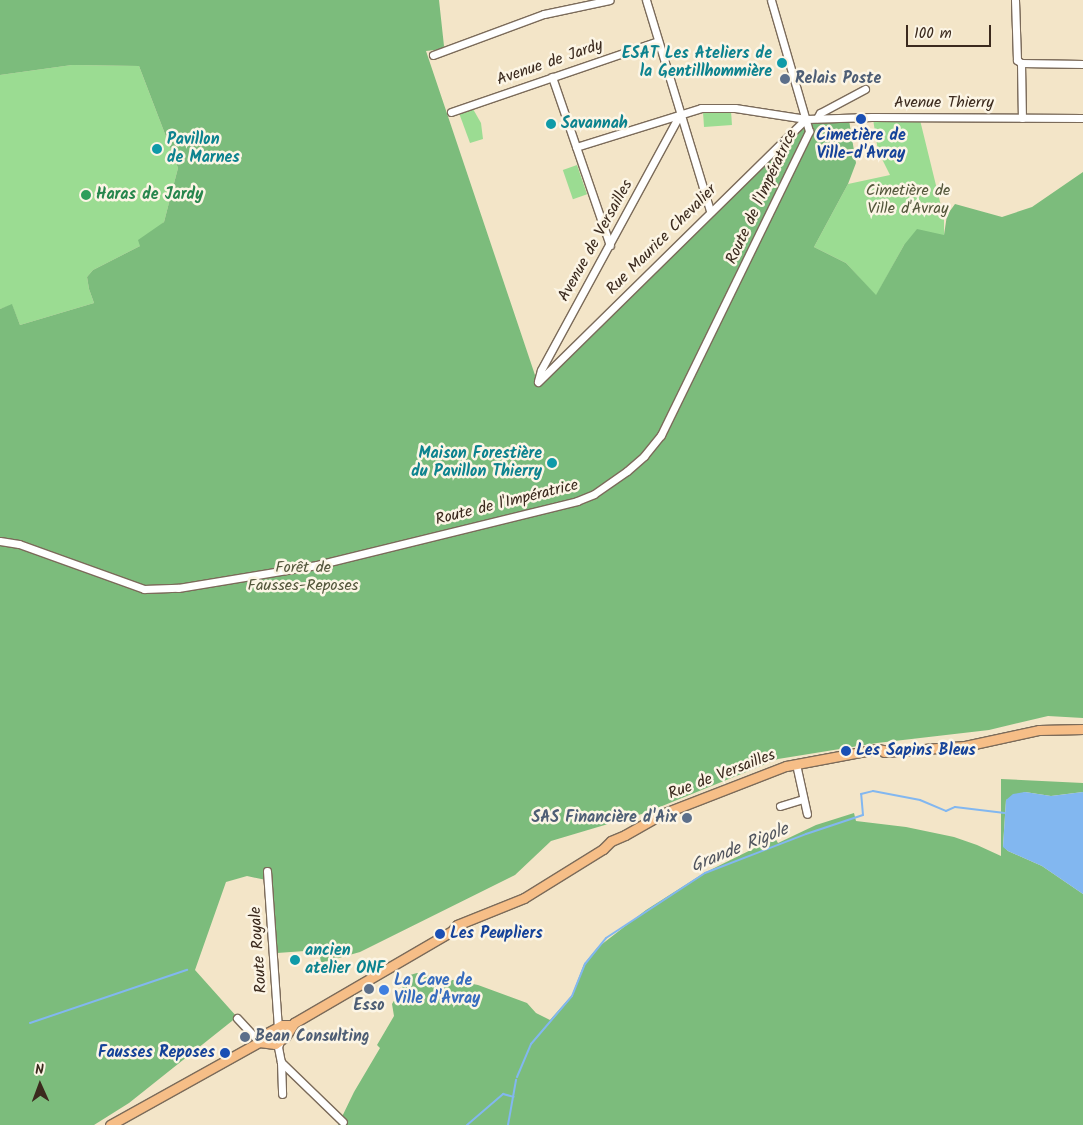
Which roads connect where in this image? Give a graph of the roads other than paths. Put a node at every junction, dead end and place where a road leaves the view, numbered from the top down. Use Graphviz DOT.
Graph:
graph roads {
  1 [pos="610,0"];
  2 [pos="646,0"];
  3 [pos="771,0"];
  4 [pos="1015,0"];
  5 [pos="658,41"];
  6 [pos="433,55"];
  7 [pos="1021,63"];
  8 [pos="1083,64"];
  9 [pos="552,77"];
  10 [pos="865,89"];
  11 [pos="451,112"];
  12 [pos="680,114"];
  13 [pos="817,118"];
  14 [pos="1022,118"];
  15 [pos="1083,118"];
  16 [pos="806,119"];
  17 [pos="576,147"];
  18 [pos="710,211"];
  19 [pos="610,245"];
  20 [pos="538,382"];
  21 [pos="0,541"];
  22 [pos="1083,729"];
  23 [pos="796,764"];
  24 [pos="803,799"];
  25 [pos="780,806"];
  26 [pos="807,814"];
  27 [pos="267,872"];
  28 [pos="237,1018"];
  29 [pos="291,1025"];
  30 [pos="278,1027"];
  31 [pos="280,1041"];
  32 [pos="263,1043"];
  33 [pos="280,1059"];
  34 [pos="282,1094"];
  35 [pos="343,1122"];
  36 [pos="110,1125"];
  1 -- 6 [label="street"];
  2 -- 5 [label="street"];
  3 -- 16 [label="street"];
  4 -- 7 [label="street"];
  5 -- 9 [label="street, Avenue de Jardy"];
  5 -- 12 [label="street"];
  7 -- 8 [label="street"];
  7 -- 14 [label="street"];
  9 -- 11 [label="street, Avenue de Jardy"];
  9 -- 17 [label="street"];
  10 -- 13 [label="street"];
  12 -- 16 [label="street, Avenue Thierry"];
  12 -- 17 [label="street, Avenue Thierry"];
  12 -- 18 [label="street"];
  12 -- 19 [label="street, Avenue de Versailles"];
  13 -- 14 [label="street, Avenue Thierry"];
  13 -- 16 [label="street, Avenue Thierry"];
  14 -- 15 [label="street, Avenue Thierry"];
  16 -- 18 [label="street, Rue Maurice Chevalier"];
  16 -- 21 [label="street, Route de l'Impératrice"];
  17 -- 19 [label="street"];
  18 -- 20 [label="street, Rue Maurice Chevalier"];
  19 -- 20 [label="street, Avenue de Versailles"];
  22 -- 23 [label="main road, Rue de Versailles"];
  23 -- 24 [label="street"];
  23 -- 29 [label="main road, Rue de Versailles"];
  24 -- 25 [label="street"];
  24 -- 26 [label="street"];
  27 -- 30 [label="street, Route Royale"];
  28 -- 32 [label="street"];
  29 -- 30 [label="main road"];
  29 -- 31 [label="main road"];
  30 -- 32 [label="main road"];
  31 -- 32 [label="main road"];
  31 -- 33 [label="street"];
  32 -- 33 [label="street"];
  32 -- 36 [label="main road"];
  33 -- 34 [label="street"];
  33 -- 35 [label="street"];
}
